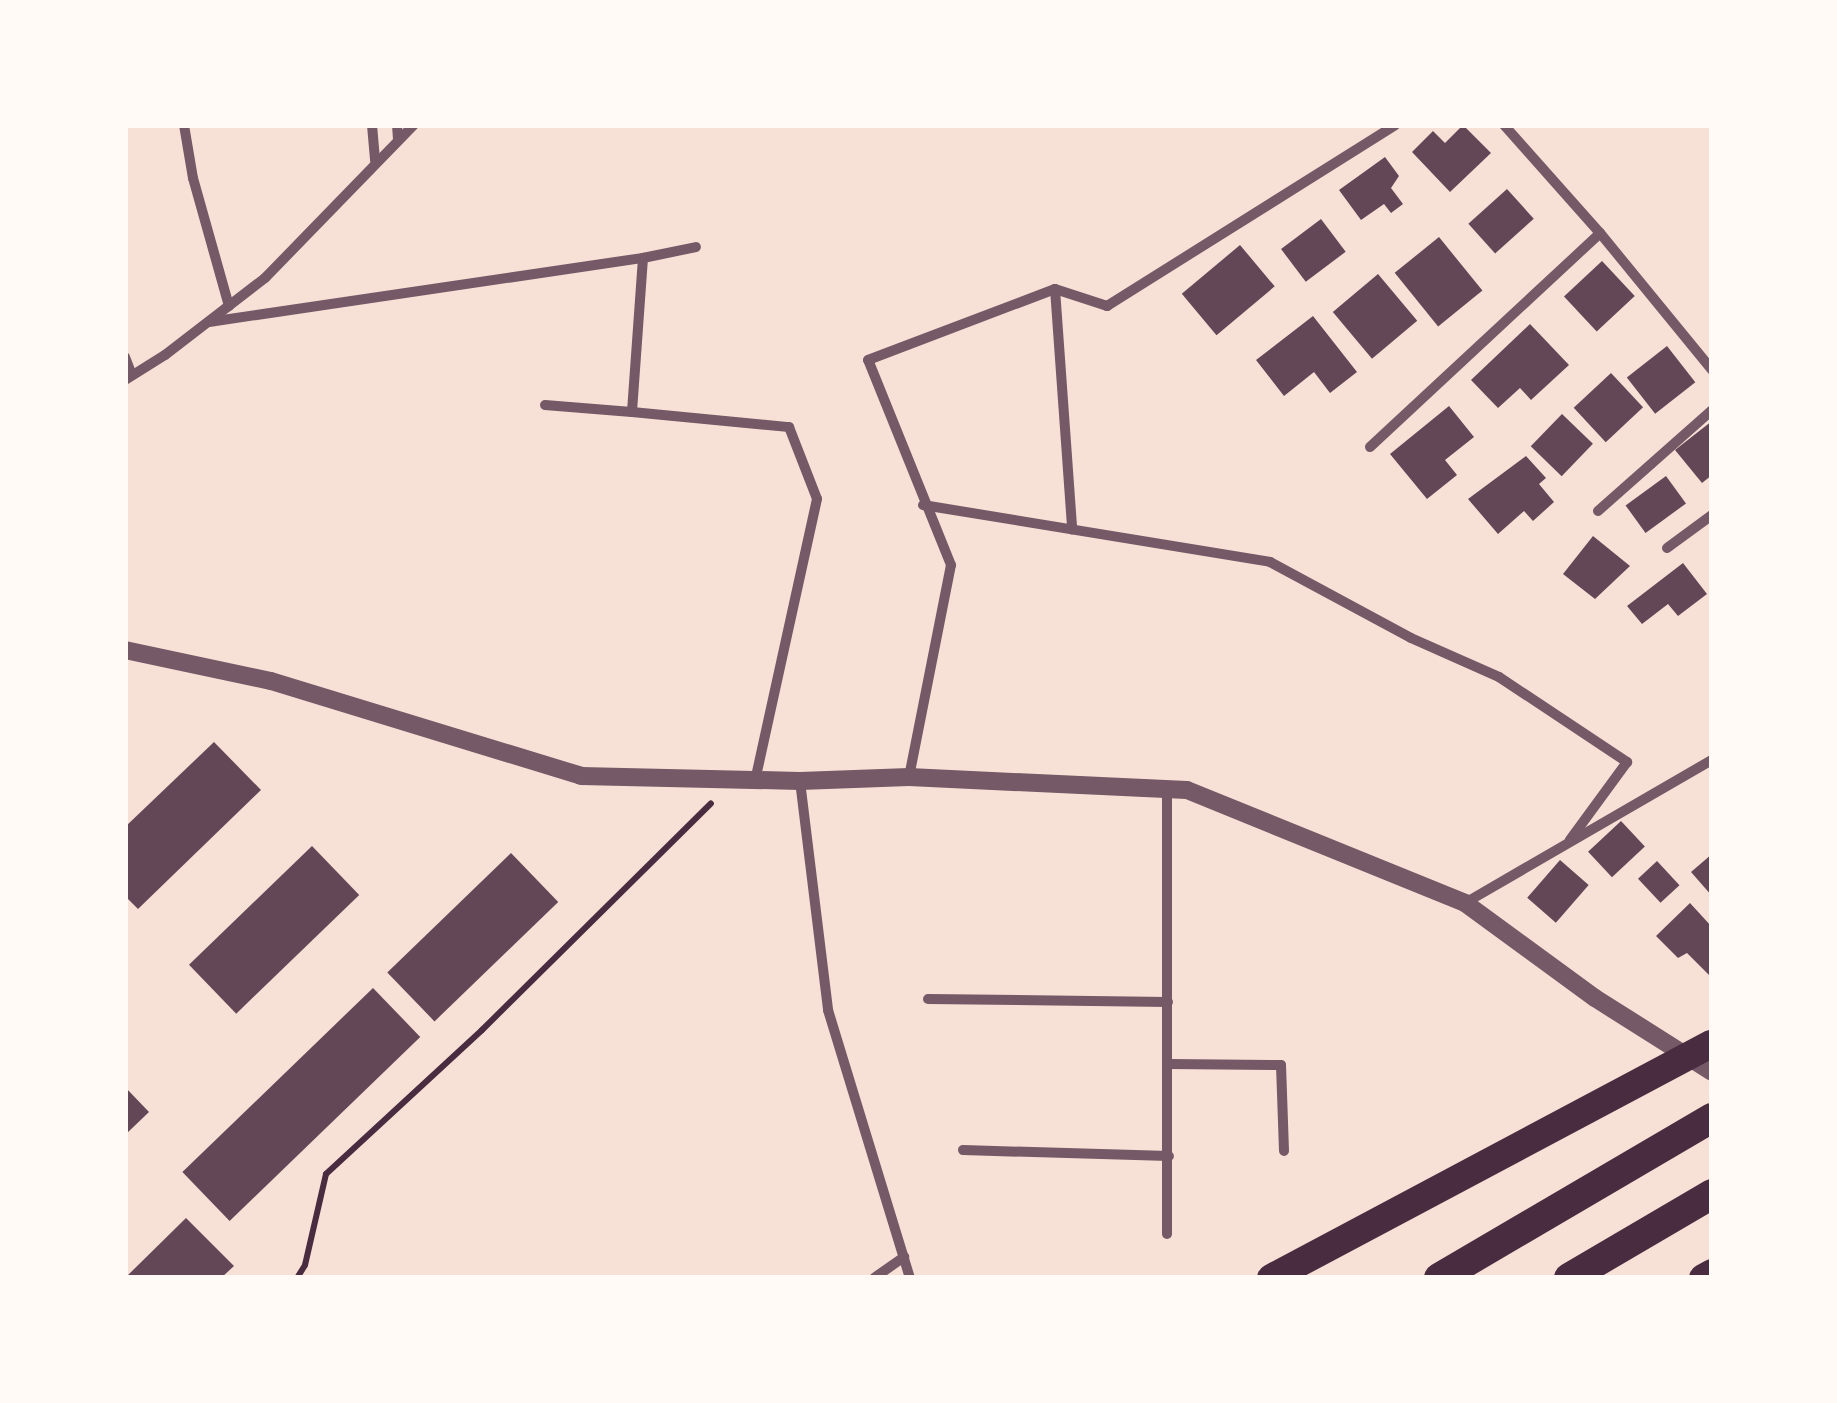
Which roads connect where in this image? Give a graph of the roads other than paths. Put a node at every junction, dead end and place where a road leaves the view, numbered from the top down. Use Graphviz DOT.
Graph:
graph roads {
  1 [pos="184,125"];
  2 [pos="372,125"];
  3 [pos="396,125"];
  4 [pos="414,125"];
  5 [pos="1395,125"];
  6 [pos="1504,125"];
  7 [pos="398,140"];
  8 [pos="375,161"];
  9 [pos="1600,233"];
  10 [pos="696,247"];
  11 [pos="643,258"];
  12 [pos="1055,289"];
  13 [pos="229,306"];
  14 [pos="208,322"];
  15 [pos="125,357"];
  16 [pos="1712,370"];
  17 [pos="128,378"];
  18 [pos="545,405"];
  19 [pos="1712,410"];
  20 [pos="632,412"];
  21 [pos="1370,447"];
  22 [pos="922,505"];
  23 [pos="1598,510"];
  24 [pos="1712,515"];
  25 [pos="1072,529"];
  26 [pos="1666,548"];
  27 [pos="125,650"];
  28 [pos="1711,763"];
  29 [pos="910,777"];
  30 [pos="755,780"];
  31 [pos="800,781"];
  32 [pos="1167,790"];
  33 [pos="1570,840"];
  34 [pos="1465,903"];
  35 [pos="928,999"];
  36 [pos="1168,1002"];
  37 [pos="1700,1050"];
  38 [pos="1169,1064"];
  39 [pos="1712,1072"];
  40 [pos="1712,1118"];
  41 [pos="963,1150"];
  42 [pos="1284,1151"];
  43 [pos="1169,1156"];
  44 [pos="1712,1194"];
  45 [pos="1167,1234"];
  46 [pos="904,1258"];
  47 [pos="1712,1273"];
  48 [pos="874,1278"];
  49 [pos="910,1278"];
  50 [pos="1271,1278"];
  51 [pos="1439,1278"];
  52 [pos="1569,1278"];
  53 [pos="1703,1278"];
  1 -- 13 [label="street"];
  2 -- 8 [label="street"];
  3 -- 7 [label="street"];
  4 -- 7 [label="street"];
  5 -- 12 [label="street"];
  6 -- 9 [label="street"];
  7 -- 8 [label="street"];
  8 -- 13 [label="street"];
  9 -- 16 [label="street"];
  9 -- 21 [label="street"];
  10 -- 11 [label="street"];
  11 -- 14 [label="street"];
  11 -- 20 [label="street"];
  12 -- 22 [label="street"];
  12 -- 25 [label="street"];
  13 -- 14 [label="street"];
  14 -- 17 [label="street"];
  15 -- 17 [label="street"];
  18 -- 20 [label="street"];
  19 -- 23 [label="street"];
  20 -- 30 [label="street"];
  22 -- 25 [label="street"];
  22 -- 29 [label="street"];
  24 -- 26 [label="street"];
  25 -- 33 [label="street"];
  27 -- 30 [label="street"];
  28 -- 33 [label="street"];
  29 -- 31 [label="street"];
  29 -- 32 [label="street"];
  30 -- 31 [label="street"];
  31 -- 46 [label="street"];
  32 -- 34 [label="street"];
  32 -- 36 [label="street"];
  33 -- 34 [label="street"];
  34 -- 37 [label="street"];
  35 -- 36 [label="street"];
  36 -- 38 [label="street"];
  37 -- 39 [label="street"];
  37 -- 50 [label="highway"];
  38 -- 42 [label="street"];
  38 -- 43 [label="street"];
  40 -- 51 [label="highway"];
  41 -- 43 [label="street"];
  43 -- 45 [label="street"];
  44 -- 52 [label="highway"];
  46 -- 48 [label="street"];
  46 -- 49 [label="street"];
  47 -- 53 [label="highway"];
}
